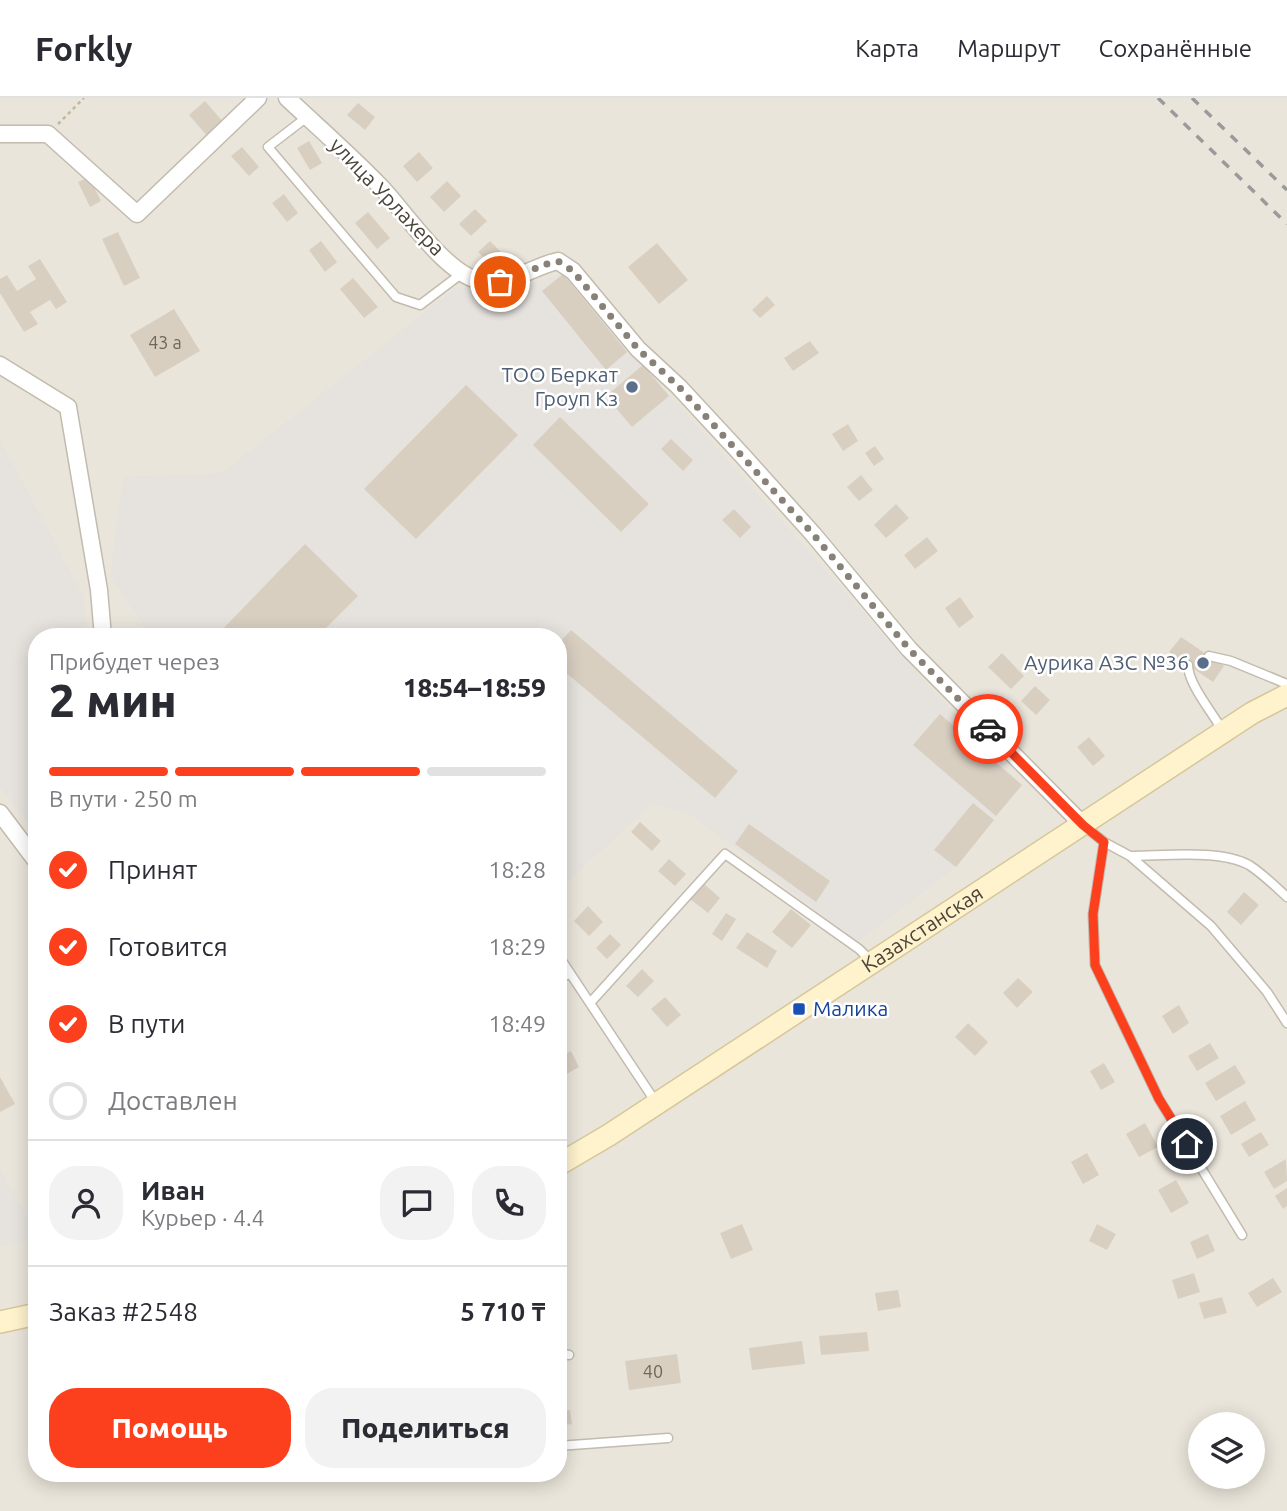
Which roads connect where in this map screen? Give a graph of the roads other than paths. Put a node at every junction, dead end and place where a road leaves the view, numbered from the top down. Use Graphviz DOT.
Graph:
graph roads {
  1 [pos="258,98"];
  2 [pos="287,98"];
  3 [pos="307,117"];
  4 [pos="0,134"];
  5 [pos="461,274"];
  6 [pos="0,365"];
  7 [pos="102,628"];
  8 [pos="1209,656"];
  9 [pos="1188,665"];
  10 [pos="1287,684"];
  11 [pos="1287,695"];
  12 [pos="1224,732"];
  13 [pos="0,813"];
  14 [pos="1083,825"];
  15 [pos="1104,842"];
  16 [pos="28,850"];
  17 [pos="1130,856"];
  18 [pos="1287,897"];
  19 [pos="872,962"];
  20 [pos="567,968"];
  21 [pos="570,973"];
  22 [pos="567,975"];
  23 [pos="590,1003"];
  24 [pos="1287,1023"];
  25 [pos="657,1104"];
  26 [pos="567,1159"];
  27 [pos="1242,1235"];
  28 [pos="28,1316"];
  29 [pos="0,1322"];
  30 [pos="668,1437"];
  31 [pos="567,1445"];
  1 -- 4 [label="street"];
  2 -- 3 [label="street, улица Урлахера"];
  3 -- 5 [label="street, улица Урлахера"];
  3 -- 5 [label="lane"];
  5 -- 14 [label="street, улица Урлахера"];
  6 -- 7 [label="street"];
  8 -- 10 [label="lane"];
  9 -- 12 [label="lane"];
  11 -- 12 [label="main road, Казахстанская"];
  12 -- 14 [label="main road, Казахстанская"];
  13 -- 16 [label="street"];
  14 -- 15 [label="lane"];
  14 -- 19 [label="main road, Казахстанская"];
  15 -- 17 [label="lane"];
  15 -- 27 [label="lane"];
  17 -- 18 [label="lane"];
  17 -- 24 [label="lane"];
  19 -- 23 [label="lane"];
  19 -- 25 [label="main road, Казахстанская"];
  20 -- 21 [label="lane"];
  21 -- 22 [label="lane"];
  21 -- 23 [label="lane"];
  23 -- 25 [label="lane"];
  25 -- 26 [label="main road, Казахстанская"];
  28 -- 29 [label="main road"];
  30 -- 31 [label="lane"];
}
